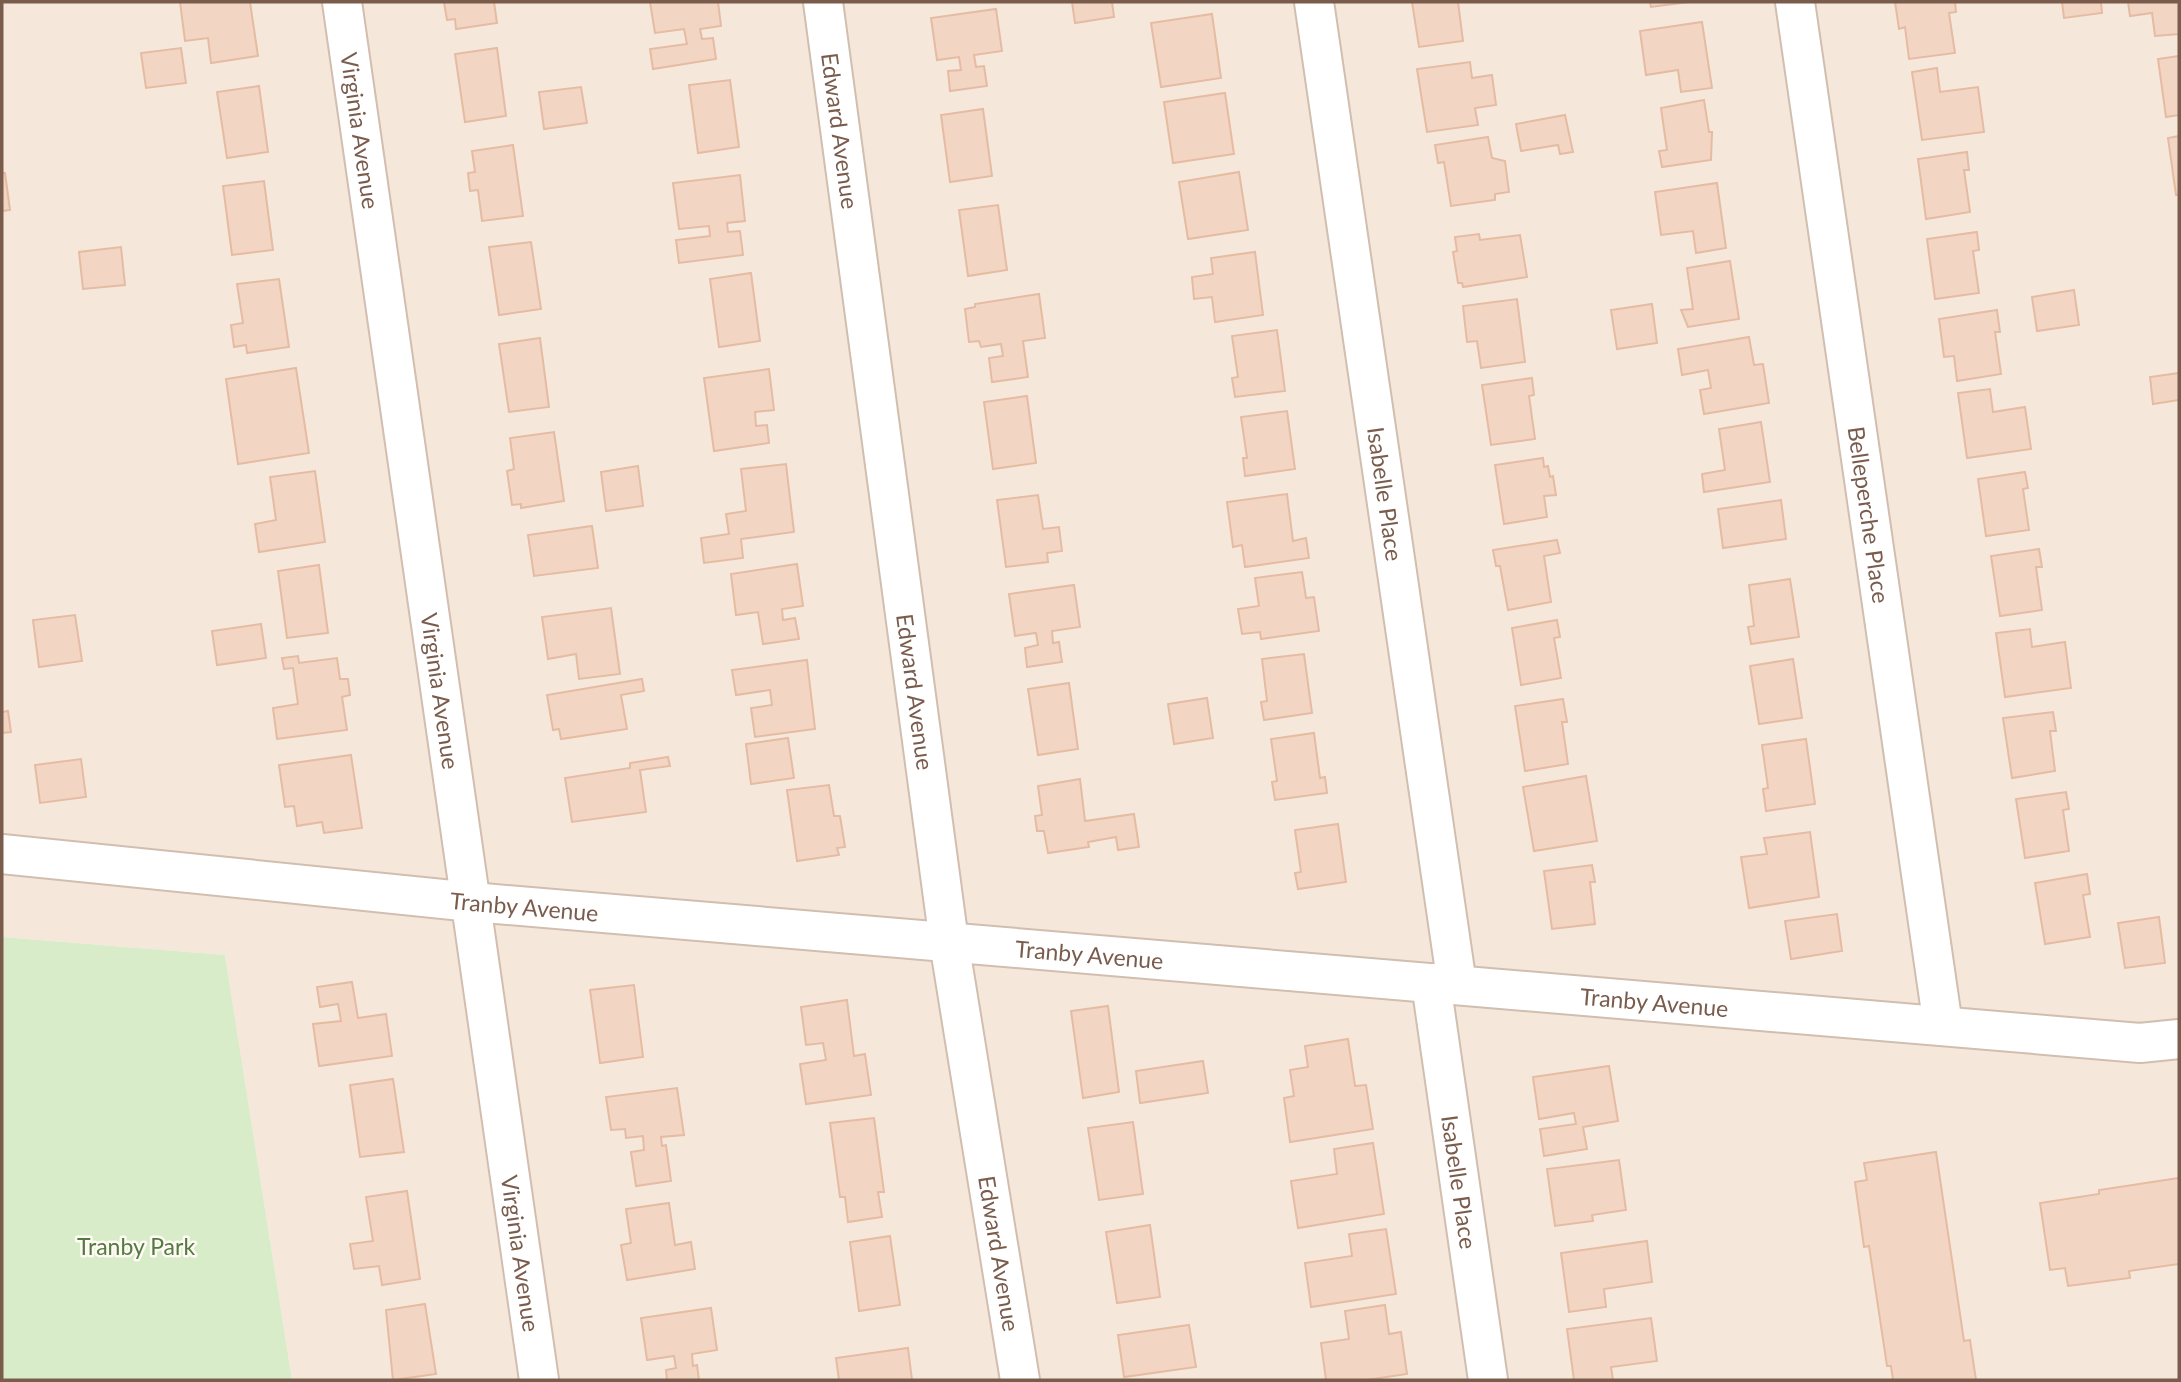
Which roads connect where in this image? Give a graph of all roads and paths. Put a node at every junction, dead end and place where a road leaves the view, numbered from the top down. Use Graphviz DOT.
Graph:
graph roads {
  1 [pos="342,2"];
  2 [pos="823,2"];
  3 [pos="1314,2"];
  4 [pos="1795,2"];
  5 [pos="2,854"];
  6 [pos="472,902"];
  7 [pos="949,942"];
  8 [pos="1444,984"];
  9 [pos="1942,1026"];
  10 [pos="2179,1039"];
  11 [pos="539,1380"];
  12 [pos="1020,1380"];
  13 [pos="1488,1380"];
  1 -- 6 [label="street, Virginia Avenue"];
  2 -- 7 [label="street, Edward Avenue"];
  3 -- 8 [label="street, Isabelle Place"];
  4 -- 9 [label="street, Belleperche Place"];
  5 -- 6 [label="street, Tranby Avenue"];
  6 -- 7 [label="street, Tranby Avenue"];
  6 -- 11 [label="street, Virginia Avenue"];
  7 -- 8 [label="street, Tranby Avenue"];
  7 -- 12 [label="street, Edward Avenue"];
  8 -- 9 [label="street, Tranby Avenue"];
  8 -- 13 [label="street, Isabelle Place"];
  9 -- 10 [label="street, Tranby Avenue"];
}
